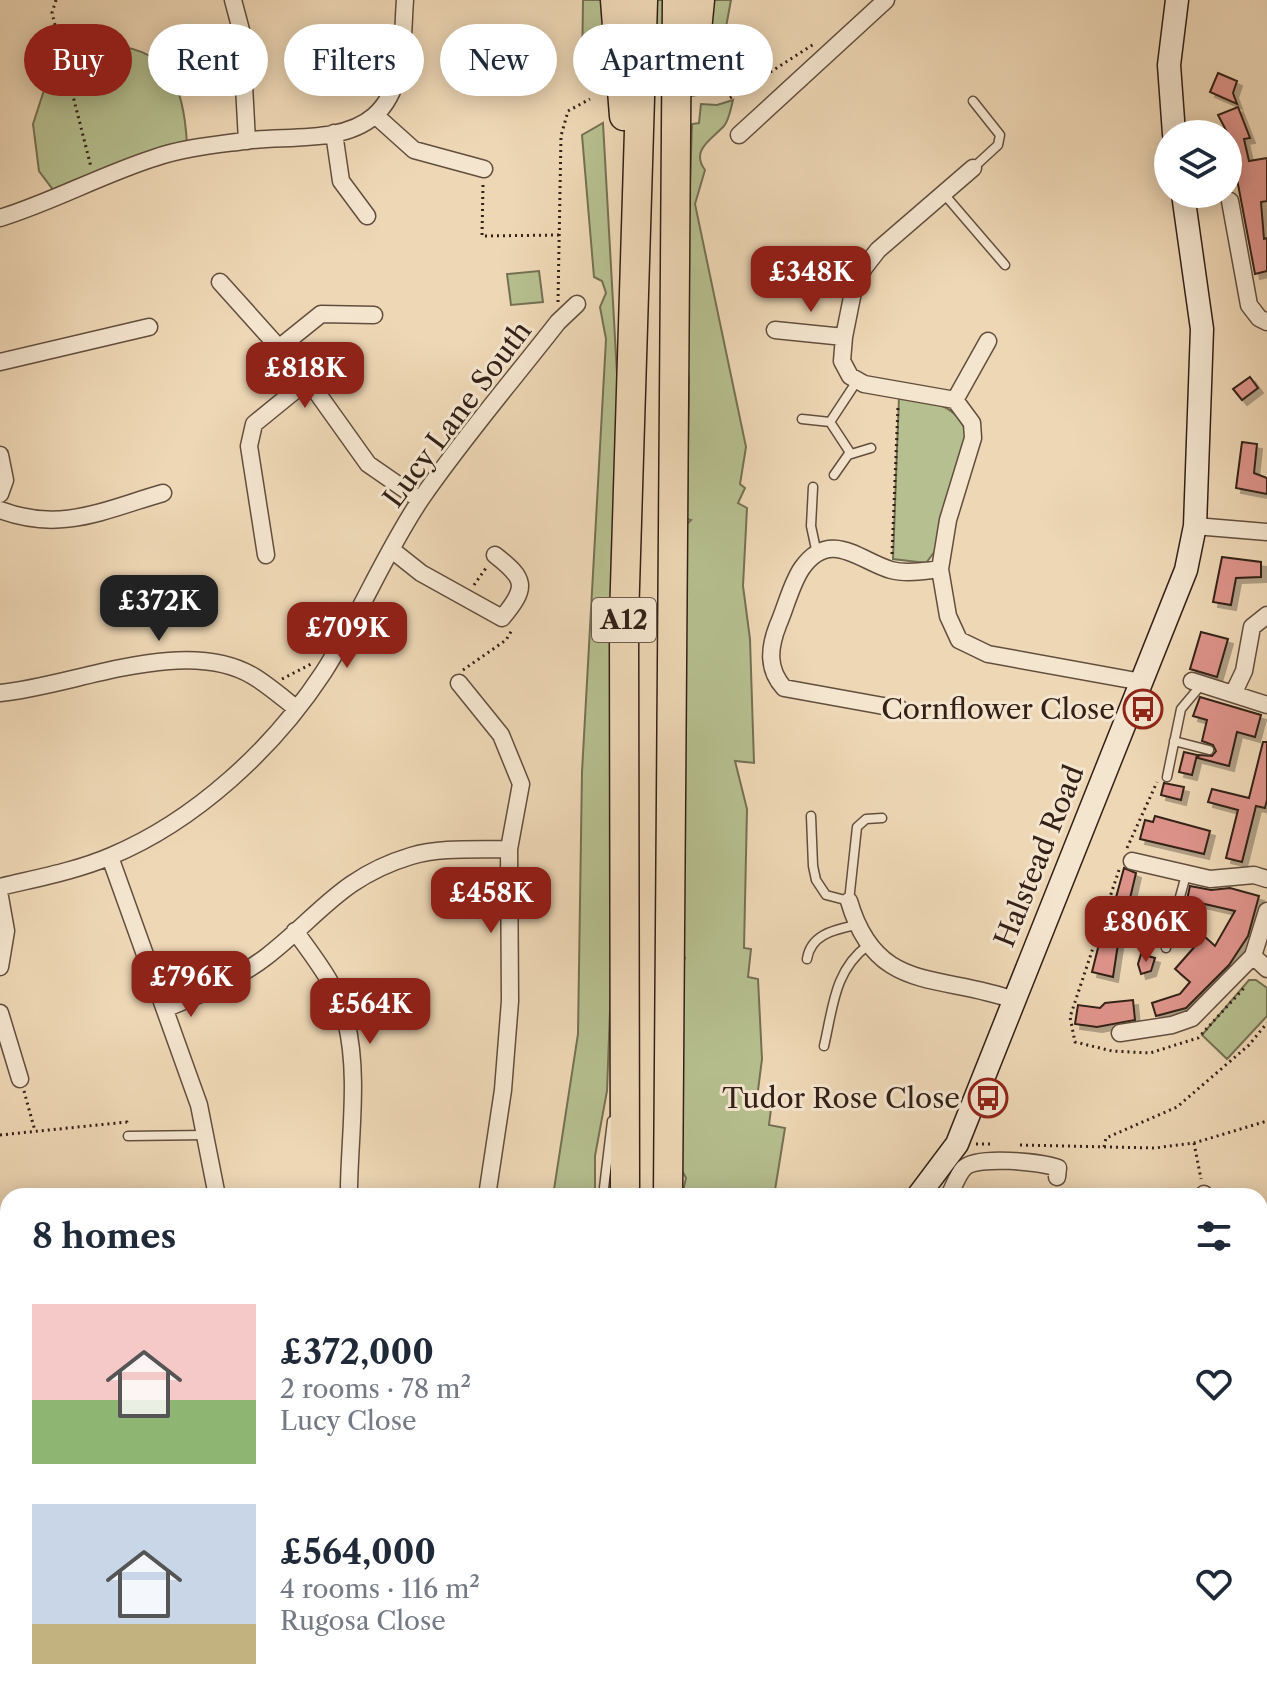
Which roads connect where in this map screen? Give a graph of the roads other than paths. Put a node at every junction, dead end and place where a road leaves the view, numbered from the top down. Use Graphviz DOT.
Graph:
graph roads {
  1 [pos="233,0"];
  2 [pos="405,0"];
  3 [pos="615,0"];
  4 [pos="643,0"];
  5 [pos="677,0"];
  6 [pos="700,0"];
  7 [pos="886,0"];
  8 [pos="1177,0"];
  9 [pos="973,101"];
  10 [pos="375,115"];
  11 [pos="1173,120"];
  12 [pos="334,133"];
  13 [pos="739,135"];
  14 [pos="247,141"];
  15 [pos="973,168"];
  16 [pos="484,169"];
  17 [pos="943,193"];
  18 [pos="1185,208"];
  19 [pos="1231,208"];
  20 [pos="367,216"];
  21 [pos="0,218"];
  22 [pos="634,224"];
  23 [pos="673,261"];
  24 [pos="1005,265"];
  25 [pos="220,282"];
  26 [pos="577,304"];
  27 [pos="374,315"];
  28 [pos="1267,322"];
  29 [pos="149,327"];
  30 [pos="775,330"];
  31 [pos="844,337"];
  32 [pos="988,341"];
  33 [pos="280,347"];
  34 [pos="0,362"];
  35 [pos="308,380"];
  36 [pos="857,380"];
  37 [pos="955,400"];
  38 [pos="802,419"];
  39 [pos="830,422"];
  40 [pos="871,448"];
  41 [pos="851,454"];
  42 [pos="0,455"];
  43 [pos="834,475"];
  44 [pos="813,487"];
  45 [pos="163,493"];
  46 [pos="0,494"];
  47 [pos="420,500"];
  48 [pos="0,510"];
  49 [pos="1195,526"];
  50 [pos="1267,532"];
  51 [pos="392,550"];
  52 [pos="266,555"];
  53 [pos="495,555"];
  54 [pos="817,555"];
  55 [pos="940,569"];
  56 [pos="1267,615"];
  57 [pos="1142,682"];
  58 [pos="1197,682"];
  59 [pos="459,683"];
  60 [pos="1234,692"];
  61 [pos="0,693"];
  62 [pos="1267,705"];
  63 [pos="297,709"];
  64 [pos="900,709"];
  65 [pos="1174,741"];
  66 [pos="1209,750"];
  67 [pos="1163,777"];
  68 [pos="811,816"];
  69 [pos="882,818"];
  70 [pos="509,849"];
  71 [pos="110,857"];
  72 [pos="1132,861"];
  73 [pos="1186,875"];
  74 [pos="1267,879"];
  75 [pos="0,887"];
  76 [pos="0,897"];
  77 [pos="849,901"];
  78 [pos="1267,911"];
  79 [pos="856,925"];
  80 [pos="295,931"];
  81 [pos="867,946"];
  82 [pos="1166,948"];
  83 [pos="807,959"];
  84 [pos="1261,963"];
  85 [pos="0,967"];
  86 [pos="1014,1000"];
  87 [pos="167,1008"];
  88 [pos="0,1013"];
  89 [pos="624,1017"];
  90 [pos="1120,1033"];
  91 [pos="824,1046"];
  92 [pos="20,1079"];
  93 [pos="206,1135"];
  94 [pos="128,1136"];
  95 [pos="1057,1177"];
  96 [pos="349,1187"];
  97 [pos="216,1188"];
  98 [pos="488,1188"];
  99 [pos="604,1188"];
  100 [pos="625,1188"];
  101 [pos="668,1188"];
  102 [pos="924,1188"];
  103 [pos="953,1188"];
  1 -- 14 [label="street"];
  2 -- 10 [label="street"];
  3 -- 22 [label="highway, A12"];
  4 -- 22 [label="highway, A12"];
  5 -- 23 [label="highway, A12"];
  6 -- 23 [label="highway, A12"];
  7 -- 13 [label="street"];
  8 -- 11 [label="street"];
  9 -- 15 [label="lane"];
  10 -- 12 [label="street"];
  10 -- 16 [label="street"];
  12 -- 14 [label="street"];
  12 -- 20 [label="street"];
  14 -- 21 [label="street"];
  15 -- 17 [label="street"];
  17 -- 24 [label="lane"];
  17 -- 31 [label="street"];
  18 -- 49 [label="street, Halstead Road"];
  19 -- 28 [label="street"];
  22 -- 89 [label="highway, A12"];
  23 -- 101 [label="highway, A12"];
  25 -- 33 [label="street"];
  26 -- 47 [label="street, Lucy Lane South"];
  27 -- 33 [label="street"];
  29 -- 34 [label="street"];
  30 -- 31 [label="street"];
  31 -- 36 [label="street"];
  32 -- 37 [label="street"];
  33 -- 35 [label="street"];
  35 -- 47 [label="street"];
  35 -- 52 [label="street"];
  36 -- 37 [label="street"];
  36 -- 39 [label="lane"];
  37 -- 55 [label="street"];
  38 -- 39 [label="lane"];
  39 -- 41 [label="lane"];
  40 -- 41 [label="lane"];
  41 -- 43 [label="lane"];
  42 -- 46 [label="street"];
  44 -- 54 [label="lane"];
  45 -- 48 [label="street"];
  47 -- 51 [label="street, Lucy Lane South"];
  49 -- 50 [label="street"];
  49 -- 57 [label="street, Halstead Road"];
  51 -- 53 [label="street"];
  51 -- 63 [label="street, Lucy Lane South"];
  54 -- 55 [label="street"];
  54 -- 64 [label="street"];
  55 -- 57 [label="street"];
  56 -- 60 [label="street"];
  57 -- 86 [label="street, Halstead Road"];
  58 -- 60 [label="street"];
  58 -- 65 [label="lane"];
  59 -- 70 [label="street"];
  60 -- 62 [label="street"];
  61 -- 63 [label="street"];
  63 -- 71 [label="street, Lucy Lane South"];
  65 -- 66 [label="lane"];
  65 -- 67 [label="lane"];
  68 -- 77 [label="lane"];
  69 -- 77 [label="lane"];
  70 -- 80 [label="street"];
  70 -- 98 [label="street"];
  71 -- 75 [label="street, Lucy Lane South"];
  71 -- 87 [label="street"];
  72 -- 73 [label="street"];
  73 -- 74 [label="street"];
  73 -- 82 [label="lane"];
  76 -- 85 [label="street"];
  77 -- 79 [label="street"];
  78 -- 84 [label="street"];
  79 -- 81 [label="street"];
  79 -- 83 [label="lane"];
  80 -- 87 [label="street"];
  80 -- 96 [label="street"];
  81 -- 86 [label="street"];
  81 -- 91 [label="lane"];
  84 -- 90 [label="street"];
  86 -- 102 [label="street, Halstead Road"];
  87 -- 93 [label="street"];
  88 -- 92 [label="street"];
  89 -- 99 [label="lane"];
  89 -- 100 [label="highway, A12"];
  93 -- 94 [label="lane"];
  93 -- 97 [label="street"];
  95 -- 103 [label="street"];
}
